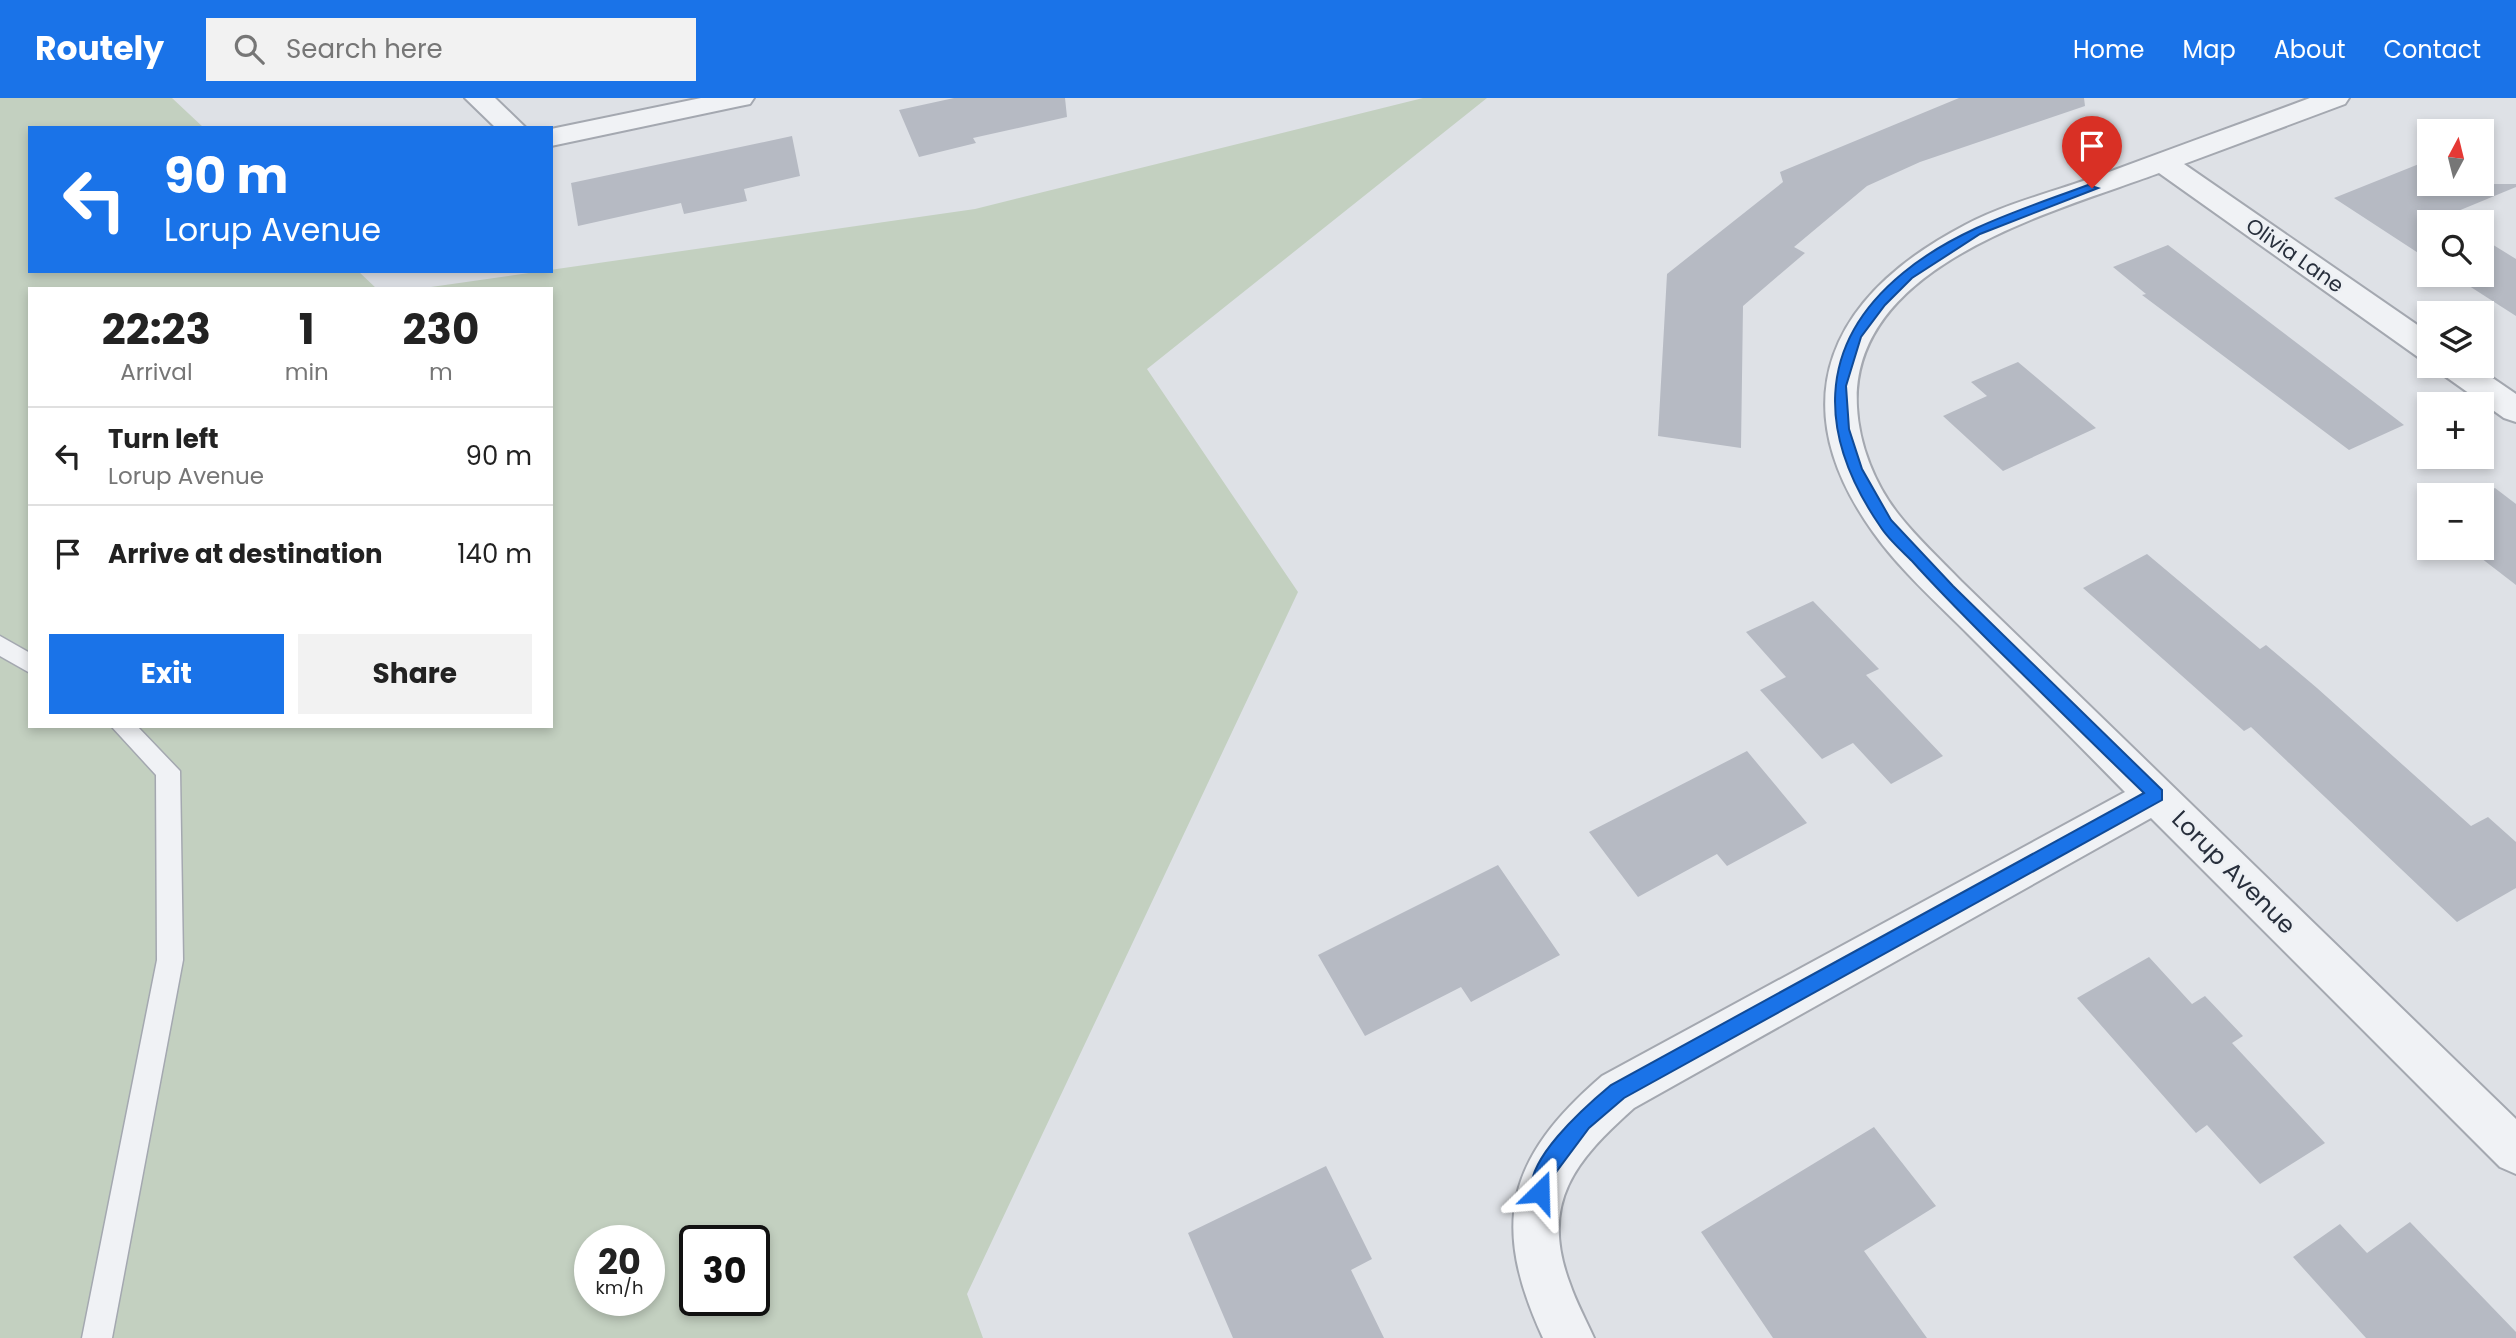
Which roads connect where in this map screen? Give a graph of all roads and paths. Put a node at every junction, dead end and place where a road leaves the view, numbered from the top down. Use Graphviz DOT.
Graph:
graph roads {
  1 [pos="479,98"];
  2 [pos="740,98"];
  3 [pos="2335,98"];
  4 [pos="510,126"];
  5 [pos="553,138"];
  6 [pos="2161,161"];
  7 [pos="2417,341"];
  8 [pos="2470,378"];
  9 [pos="2516,410"];
  10 [pos="0,645"];
  11 [pos="28,663"];
  12 [pos="124,728"];
  13 [pos="2156,795"];
  14 [pos="2516,1152"];
  15 [pos="97,1338"];
  16 [pos="1569,1338"];
  1 -- 4 [label="street"];
  2 -- 5 [label="street"];
  3 -- 6 [label="street, Lorup Avenue"];
  6 -- 7 [label="street, Olivia Lane"];
  6 -- 13 [label="street, Lorup Avenue"];
  8 -- 9 [label="street"];
  10 -- 11 [label="lane"];
  12 -- 15 [label="lane"];
  13 -- 14 [label="street, Lorup Avenue"];
  13 -- 16 [label="street"];
}
